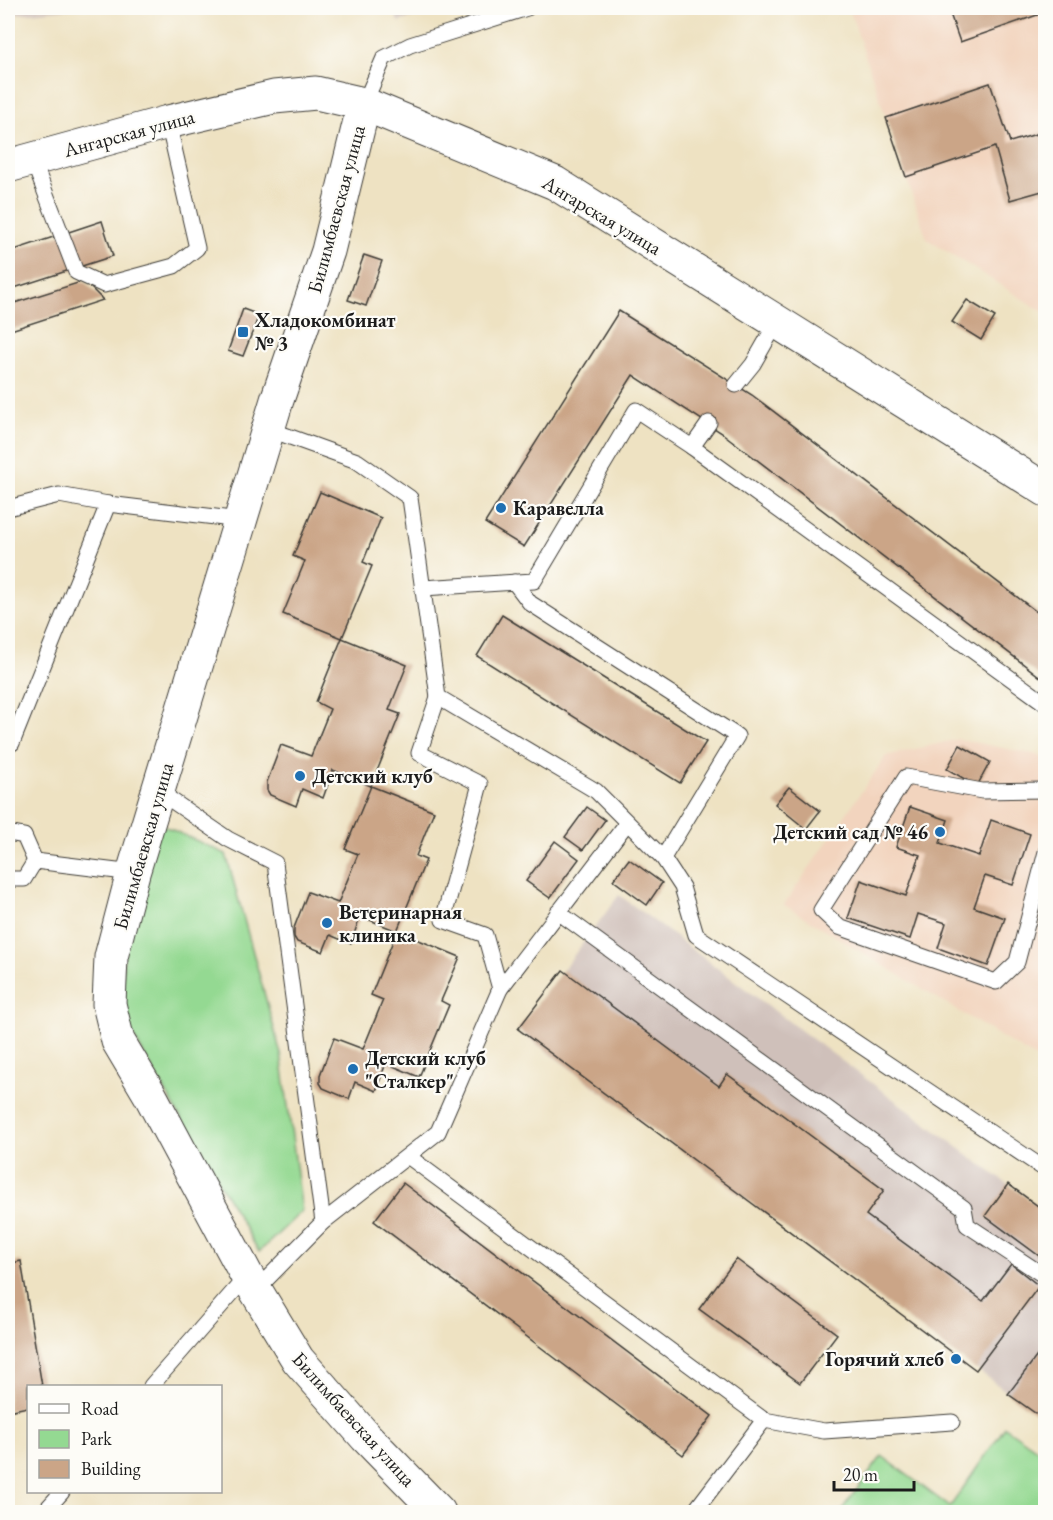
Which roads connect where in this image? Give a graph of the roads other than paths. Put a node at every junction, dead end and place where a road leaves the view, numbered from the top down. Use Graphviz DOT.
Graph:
graph roads {
  1 [pos="527,8"];
  2 [pos="363,104"];
  3 [pos="168,122"];
  4 [pos="20,162"];
  5 [pos="777,322"];
  6 [pos="736,385"];
  7 [pos="709,423"];
  8 [pos="268,429"];
  9 [pos="692,447"];
  10 [pos="1046,490"];
  11 [pos="108,504"];
  12 [pos="8,508"];
  13 [pos="240,520"];
  14 [pos="514,582"];
  15 [pos="423,588"];
  16 [pos="438,697"];
  17 [pos="1046,704"];
  18 [pos="8,724"];
  19 [pos="158,790"];
  20 [pos="1046,790"];
  21 [pos="627,823"];
  22 [pos="8,833"];
  23 [pos="1046,852"];
  24 [pos="663,858"];
  25 [pos="34,861"];
  26 [pos="133,873"];
  27 [pos="8,879"];
  28 [pos="558,912"];
  29 [pos="500,989"];
  30 [pos="409,1157"];
  31 [pos="1046,1170"];
  32 [pos="322,1222"];
  33 [pos="1046,1277"];
  34 [pos="251,1284"];
  35 [pos="152,1385"];
  36 [pos="764,1420"];
  37 [pos="952,1422"];
  38 [pos="60,1493"];
  39 [pos="44,1512"];
  40 [pos="439,1512"];
  41 [pos="694,1512"];
  1 -- 2 [label="lane"];
  2 -- 3 [label="main road, Ангарская улица"];
  2 -- 5 [label="main road, Ангарская улица"];
  2 -- 8 [label="main road, Билимбаевская улица"];
  3 -- 4 [label="main road, Ангарская улица"];
  3 -- 4 [label="lane"];
  5 -- 6 [label="lane"];
  5 -- 10 [label="main road, Ангарская улица"];
  7 -- 9 [label="lane"];
  8 -- 13 [label="main road, Билимбаевская улица"];
  8 -- 15 [label="lane"];
  9 -- 14 [label="lane"];
  9 -- 17 [label="lane"];
  11 -- 12 [label="lane"];
  11 -- 13 [label="lane"];
  11 -- 18 [label="lane"];
  13 -- 19 [label="main road, Билимбаевская улица"];
  14 -- 15 [label="lane"];
  14 -- 24 [label="lane"];
  15 -- 16 [label="lane"];
  16 -- 21 [label="lane"];
  16 -- 29 [label="lane"];
  19 -- 26 [label="main road, Билимбаевская улица"];
  19 -- 32 [label="lane"];
  20 -- 23 [label="lane"];
  21 -- 24 [label="lane"];
  21 -- 28 [label="lane"];
  22 -- 25 [label="lane"];
  24 -- 31 [label="lane"];
  25 -- 26 [label="lane"];
  25 -- 27 [label="lane"];
  26 -- 34 [label="main road, Билимбаевская улица"];
  28 -- 29 [label="lane"];
  28 -- 33 [label="lane"];
  29 -- 30 [label="lane"];
  30 -- 32 [label="lane"];
  30 -- 36 [label="lane"];
  32 -- 34 [label="lane"];
  34 -- 35 [label="lane"];
  34 -- 40 [label="main road, Билимбаевская улица"];
  36 -- 37 [label="lane"];
  36 -- 41 [label="lane"];
  38 -- 39 [label="lane"];
}
